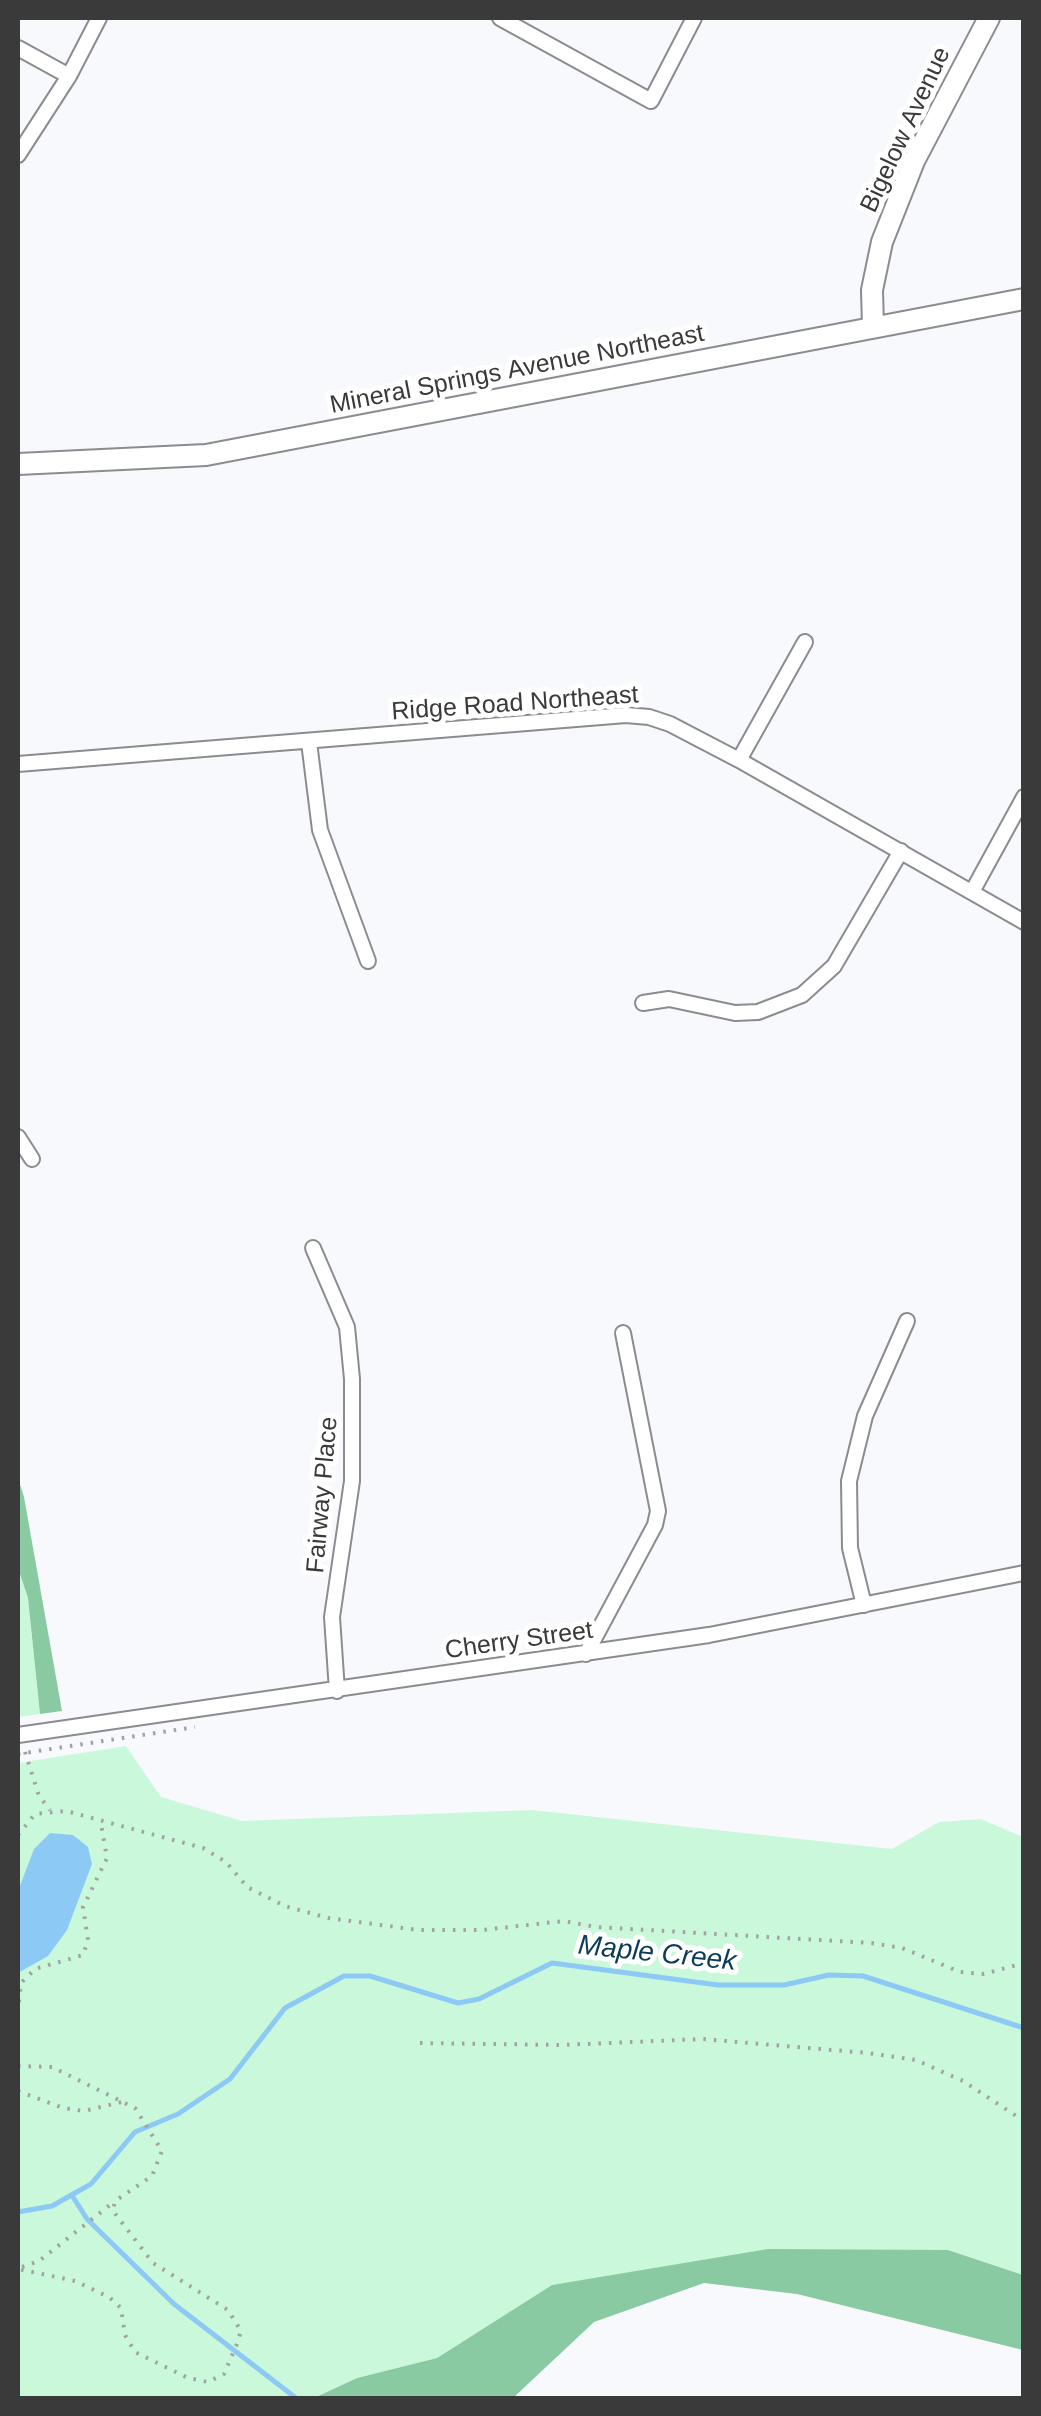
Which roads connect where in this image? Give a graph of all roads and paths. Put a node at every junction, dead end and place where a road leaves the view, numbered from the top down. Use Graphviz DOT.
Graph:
graph roads {
  1 [pos="99,18"];
  2 [pos="500,18"];
  3 [pos="694,18"];
  4 [pos="988,18"];
  5 [pos="18,48"];
  6 [pos="68,76"];
  7 [pos="18,155"];
  8 [pos="1024,299"];
  9 [pos="872,327"];
  10 [pos="18,464"];
  11 [pos="806,642"];
  12 [pos="308,742"];
  13 [pos="738,760"];
  14 [pos="18,764"];
  15 [pos="1024,797"];
  16 [pos="901,851"];
  17 [pos="972,892"];
  18 [pos="1024,922"];
  19 [pos="368,961"];
  20 [pos="643,1003"];
  21 [pos="18,1137"];
  22 [pos="32,1159"];
  23 [pos="313,1248"];
  24 [pos="907,1321"];
  25 [pos="623,1334"];
  26 [pos="1024,1573"];
  27 [pos="864,1605"];
  28 [pos="586,1654"];
  29 [pos="337,1691"];
  30 [pos="19,1734"];
  31 [pos="50,1810"];
  32 [pos="101,1824"];
  33 [pos="18,1835"];
  34 [pos="1024,1964"];
  35 [pos="19,2002"];
  36 [pos="420,2043"];
  37 [pos="18,2066"];
  38 [pos="18,2091"];
  39 [pos="126,2101"];
  40 [pos="1024,2120"];
  41 [pos="115,2200"];
  42 [pos="18,2269"];
  1 -- 6 [label="street"];
  2 -- 3 [label="street"];
  4 -- 9 [label="main road, Bigelow Avenue"];
  5 -- 6 [label="street"];
  6 -- 7 [label="street"];
  8 -- 9 [label="main road, Mineral Springs Avenue Northeast"];
  9 -- 10 [label="main road, Mineral Springs Avenue Northeast"];
  11 -- 13 [label="street"];
  12 -- 13 [label="street, Ridge Road Northeast"];
  12 -- 14 [label="street, Ridge Road Northeast"];
  12 -- 19 [label="street"];
  13 -- 16 [label="street, Ridge Road Northeast"];
  15 -- 17 [label="street"];
  16 -- 17 [label="street, Ridge Road Northeast"];
  16 -- 20 [label="street"];
  17 -- 18 [label="street, Ridge Road Northeast"];
  21 -- 22 [label="street"];
  23 -- 29 [label="street, Fairway Place"];
  24 -- 27 [label="street"];
  25 -- 28 [label="street"];
  26 -- 27 [label="street, Cherry Street"];
  27 -- 28 [label="street, Cherry Street"];
  28 -- 29 [label="street, Cherry Street"];
  29 -- 30 [label="street, Cherry Street"];
  30 -- 31 [label="path"];
  31 -- 32 [label="path"];
  31 -- 33 [label="path"];
  32 -- 34 [label="path"];
  32 -- 35 [label="path"];
  36 -- 40 [label="path"];
  37 -- 39 [label="path"];
  38 -- 39 [label="path"];
  39 -- 41 [label="path"];
  41 -- 42 [label="path"];
  41 -- 42 [label="path"];
}
